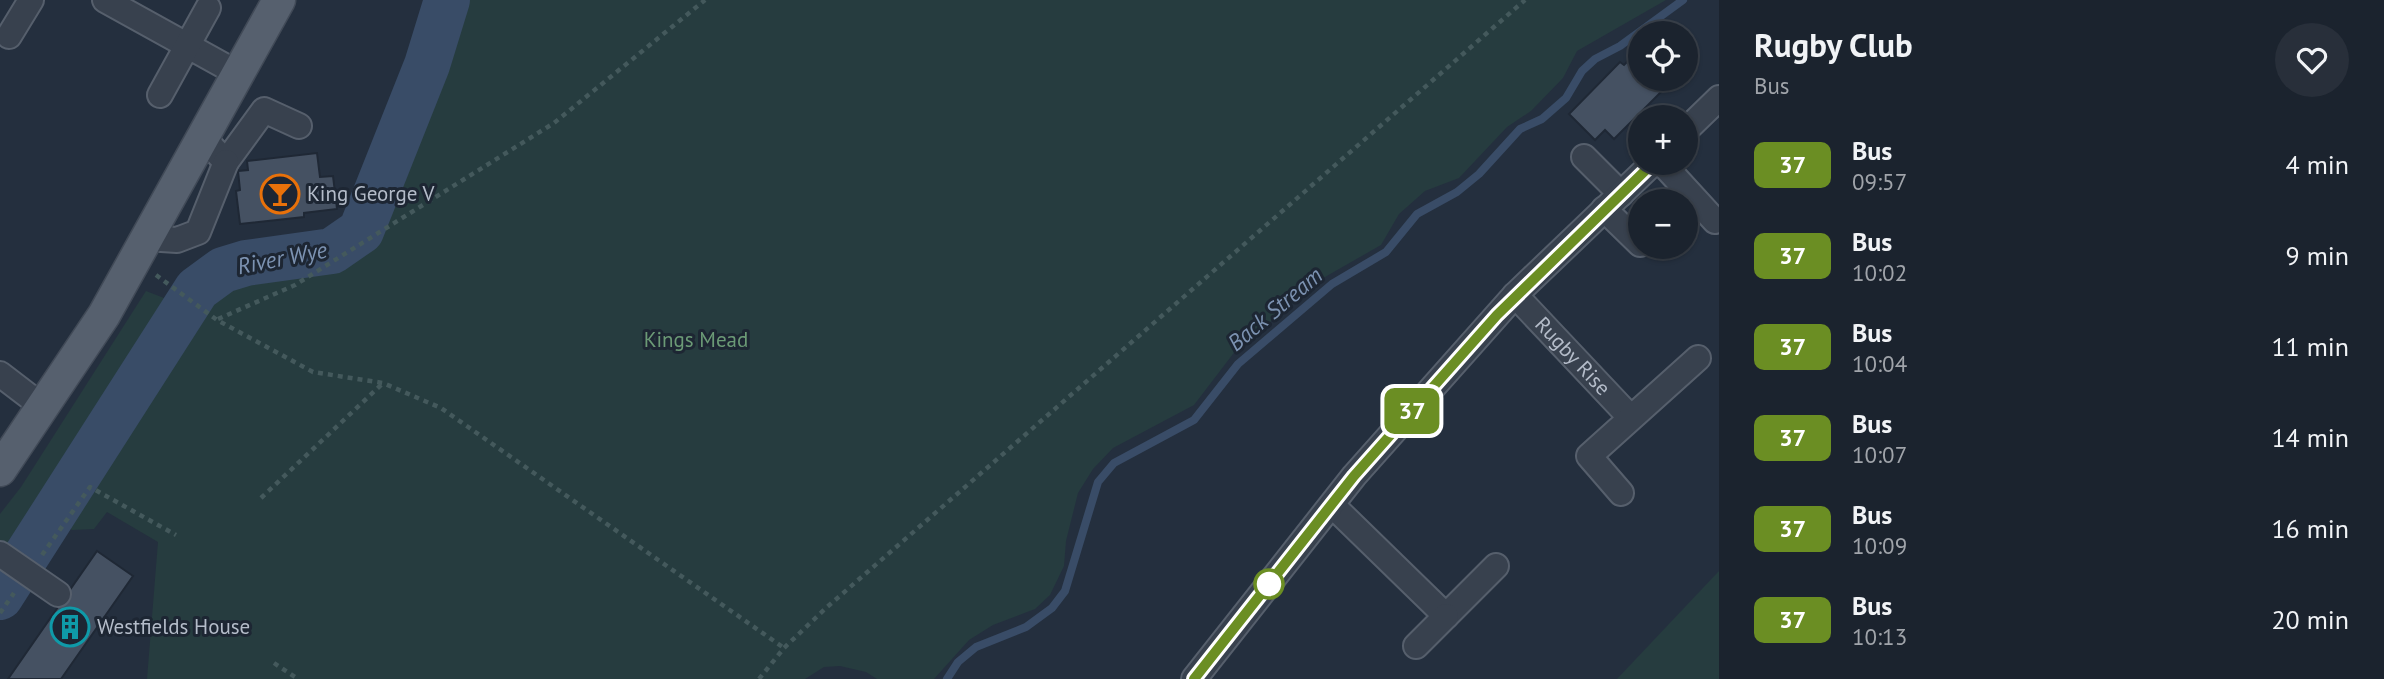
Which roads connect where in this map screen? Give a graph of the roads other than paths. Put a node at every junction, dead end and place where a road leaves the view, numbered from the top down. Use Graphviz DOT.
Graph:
graph roads {
  1 [pos="31,0"];
  2 [pos="105,0"];
  3 [pos="279,0"];
  4 [pos="208,8"];
  5 [pos="9,36"];
  6 [pos="187,46"];
  7 [pos="237,73"];
  8 [pos="159,95"];
  9 [pos="1715,110"];
  10 [pos="1698,122"];
  11 [pos="299,126"];
  12 [pos="202,137"];
  13 [pos="1584,157"];
  14 [pos="226,162"];
  15 [pos="1640,175"];
  16 [pos="1672,175"];
  17 [pos="1612,201"];
  18 [pos="1715,221"];
  19 [pos="1628,225"];
  20 [pos="146,238"];
  21 [pos="1515,295"];
  22 [pos="1698,358"];
  23 [pos="0,374"];
  24 [pos="43,407"];
  25 [pos="1630,417"];
  26 [pos="0,470"];
  27 [pos="1621,493"];
  28 [pos="1332,505"];
  29 [pos="0,554"];
  30 [pos="1496,566"];
  31 [pos="58,594"];
  32 [pos="1446,616"];
  33 [pos="1416,646"];
  34 [pos="1194,679"];
  1 -- 5 [label="street"];
  2 -- 6 [label="street"];
  3 -- 7 [label="main road"];
  4 -- 6 [label="street"];
  6 -- 7 [label="street"];
  6 -- 8 [label="street"];
  7 -- 12 [label="main road"];
  9 -- 10 [label="street"];
  11 -- 14 [label="street"];
  12 -- 14 [label="street"];
  12 -- 20 [label="main road"];
  13 -- 17 [label="street"];
  14 -- 20 [label="street"];
  15 -- 17 [label="street"];
  16 -- 18 [label="street"];
  17 -- 19 [label="street"];
  17 -- 21 [label="street"];
  20 -- 24 [label="main road"];
  21 -- 25 [label="street, Rugby Rise"];
  21 -- 28 [label="street"];
  22 -- 25 [label="street"];
  23 -- 24 [label="street"];
  24 -- 26 [label="main road"];
  25 -- 27 [label="street"];
  28 -- 32 [label="street"];
  28 -- 34 [label="street"];
  29 -- 31 [label="street"];
  30 -- 32 [label="street"];
  32 -- 33 [label="street"];
}
